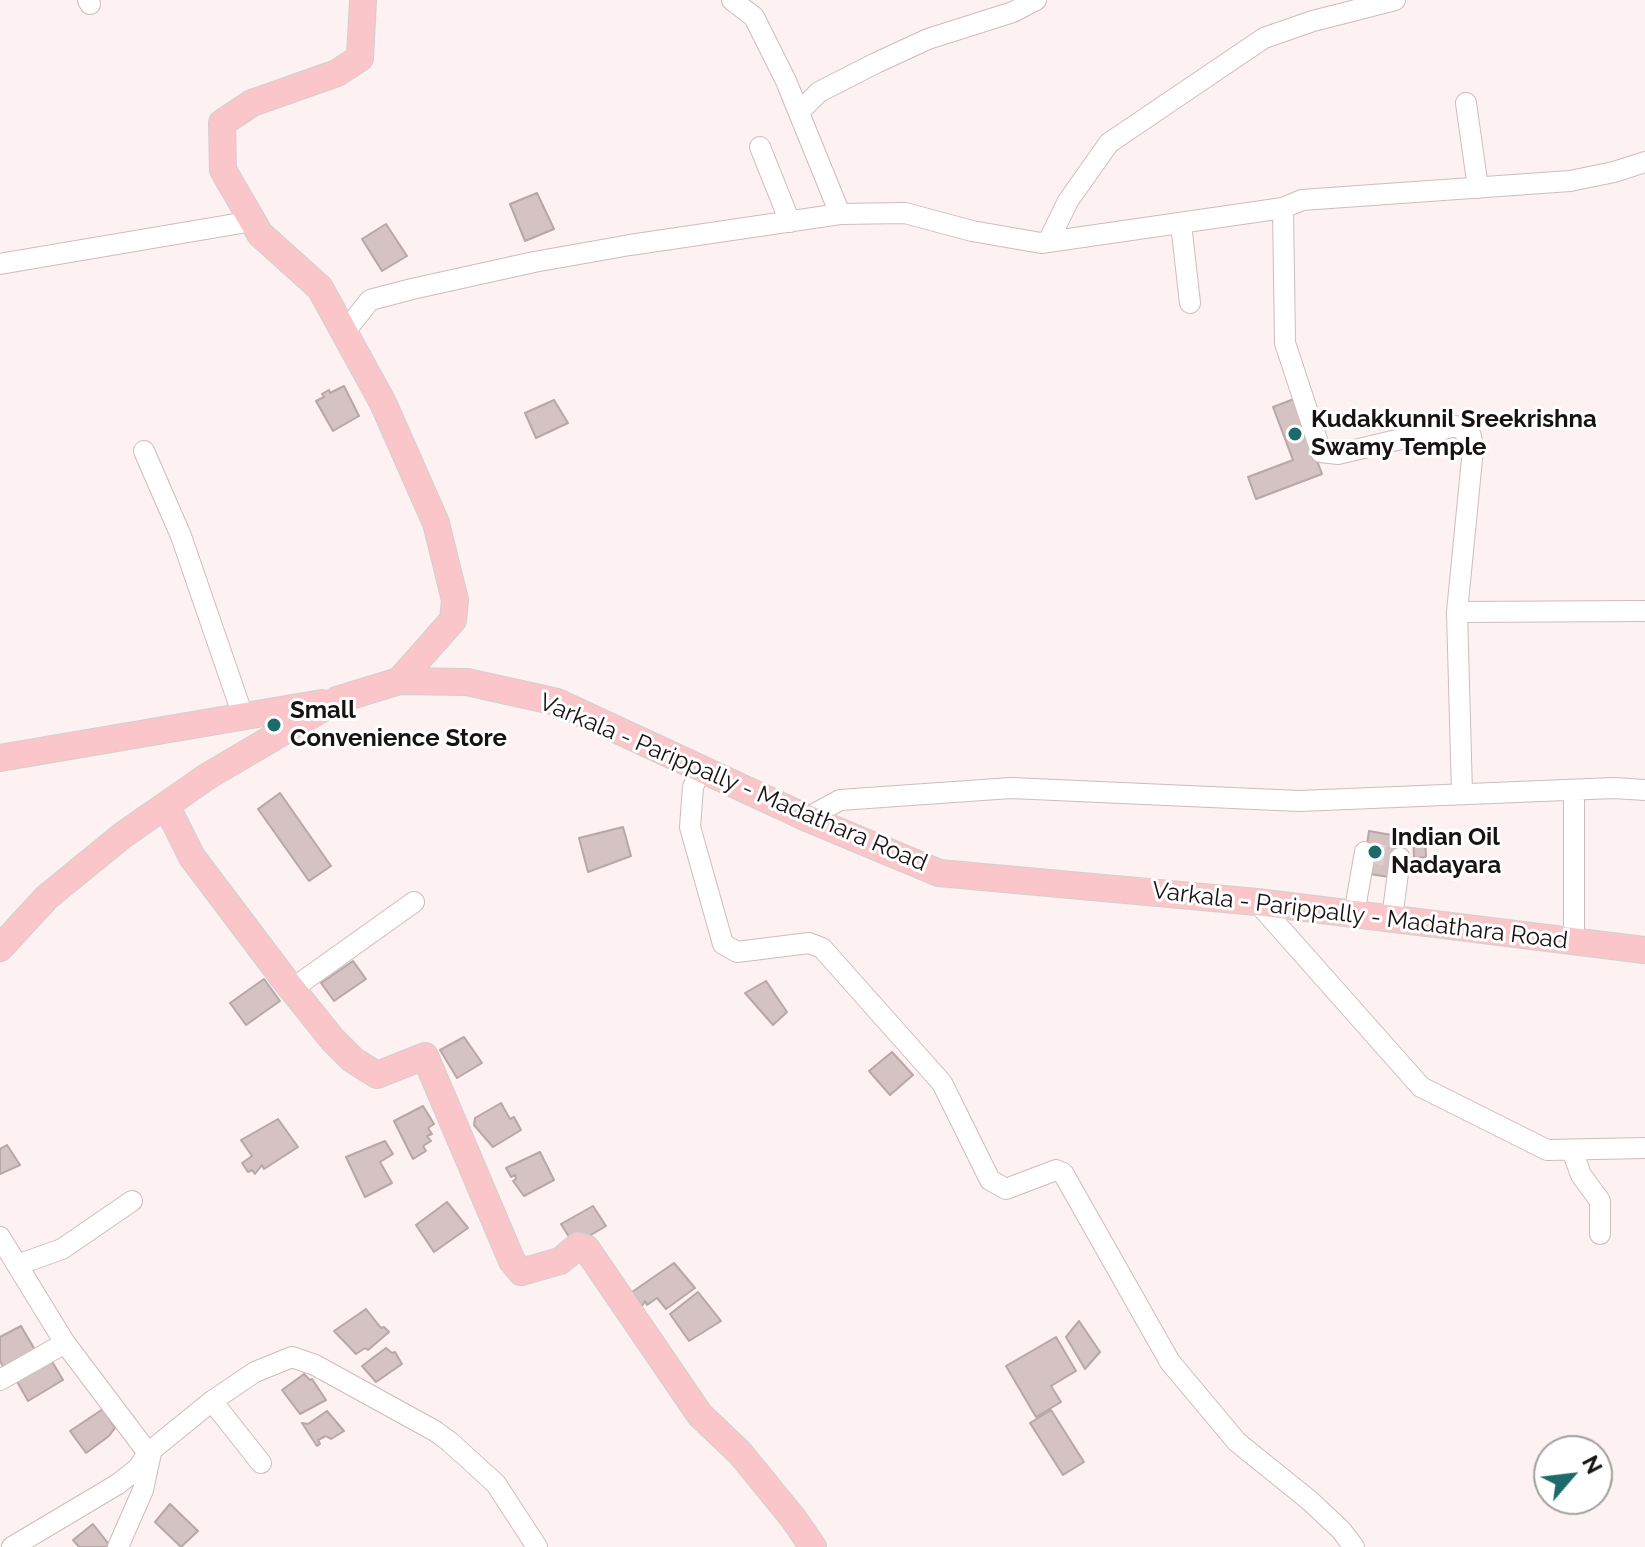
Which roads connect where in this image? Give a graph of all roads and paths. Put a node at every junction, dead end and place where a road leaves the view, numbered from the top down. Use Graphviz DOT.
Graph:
graph roads {
  1 [pos="363,0"];
  2 [pos="732,0"];
  3 [pos="1036,0"];
  4 [pos="1395,0"];
  5 [pos="1011,6"];
  6 [pos="1466,103"];
  7 [pos="799,112"];
  8 [pos="760,147"];
  9 [pos="1645,162"];
  10 [pos="1478,188"];
  11 [pos="1283,208"];
  12 [pos="840,214"];
  13 [pos="253,221"];
  14 [pos="790,222"];
  15 [pos="1181,224"];
  16 [pos="1048,242"];
  17 [pos="0,264"];
  18 [pos="1190,303"];
  19 [pos="344,333"];
  20 [pos="144,451"];
  21 [pos="1645,611"];
  22 [pos="1457,612"];
  23 [pos="399,681"];
  24 [pos="337,700"];
  25 [pos="243,716"];
  26 [pos="0,758"];
  27 [pos="701,769"];
  28 [pos="1574,790"];
  29 [pos="1645,790"];
  30 [pos="1462,793"];
  31 [pos="166,805"];
  32 [pos="807,818"];
  33 [pos="1365,852"];
  34 [pos="1400,858"];
  35 [pos="414,902"];
  36 [pos="1257,902"];
  37 [pos="1354,914"];
  38 [pos="1392,918"];
  39 [pos="1574,941"];
  40 [pos="0,948"];
  41 [pos="1645,950"];
  42 [pos="292,989"];
  43 [pos="1645,1148"];
  44 [pos="1572,1150"];
  45 [pos="132,1201"];
  46 [pos="1600,1234"];
  47 [pos="0,1237"];
  48 [pos="17,1265"];
  49 [pos="65,1343"];
  50 [pos="0,1380"];
  51 [pos="212,1401"];
  52 [pos="150,1453"];
  53 [pos="261,1463"];
  54 [pos="0,1538"];
  55 [pos="10,1547"];
  56 [pos="118,1547"];
  57 [pos="537,1547"];
  58 [pos="813,1547"];
  59 [pos="1354,1547"];
  1 -- 13 [label="main road"];
  2 -- 7 [label="street"];
  3 -- 5 [label="street"];
  4 -- 16 [label="street"];
  5 -- 7 [label="street"];
  6 -- 10 [label="street"];
  7 -- 12 [label="street"];
  8 -- 14 [label="street"];
  9 -- 10 [label="street"];
  10 -- 11 [label="street"];
  11 -- 15 [label="street"];
  11 -- 22 [label="street"];
  12 -- 14 [label="street"];
  12 -- 16 [label="street"];
  13 -- 17 [label="street"];
  13 -- 19 [label="main road"];
  14 -- 19 [label="street"];
  15 -- 16 [label="street"];
  15 -- 18 [label="street"];
  19 -- 23 [label="main road"];
  20 -- 25 [label="street"];
  21 -- 22 [label="street"];
  22 -- 30 [label="street"];
  23 -- 24 [label="main road, Varkala - Parippally - Madathara Road"];
  23 -- 27 [label="main road, Varkala - Parippally - Madathara Road"];
  24 -- 25 [label="main road"];
  24 -- 31 [label="main road, Varkala - Parippally - Madathara Road"];
  25 -- 26 [label="main road"];
  27 -- 32 [label="main road, Varkala - Parippally - Madathara Road"];
  27 -- 59 [label="street"];
  28 -- 29 [label="street"];
  28 -- 30 [label="street"];
  28 -- 39 [label="street"];
  30 -- 32 [label="street"];
  31 -- 40 [label="main road, Varkala - Parippally - Madathara Road"];
  31 -- 42 [label="main road"];
  32 -- 36 [label="main road, Varkala - Parippally - Madathara Road"];
  33 -- 37 [label="street"];
  34 -- 38 [label="street"];
  35 -- 42 [label="street"];
  36 -- 37 [label="main road, Varkala - Parippally - Madathara Road"];
  36 -- 44 [label="street"];
  37 -- 38 [label="main road, Varkala - Parippally - Madathara Road"];
  38 -- 39 [label="main road, Varkala - Parippally - Madathara Road"];
  39 -- 41 [label="main road, Varkala - Parippally - Madathara Road"];
  42 -- 58 [label="main road"];
  43 -- 44 [label="street"];
  44 -- 46 [label="street"];
  45 -- 48 [label="street"];
  47 -- 48 [label="street"];
  48 -- 49 [label="street"];
  49 -- 50 [label="street"];
  49 -- 52 [label="street"];
  51 -- 52 [label="street"];
  51 -- 53 [label="street"];
  51 -- 57 [label="street"];
  52 -- 55 [label="street"];
  52 -- 56 [label="street"];
  54 -- 55 [label="street"];
}
